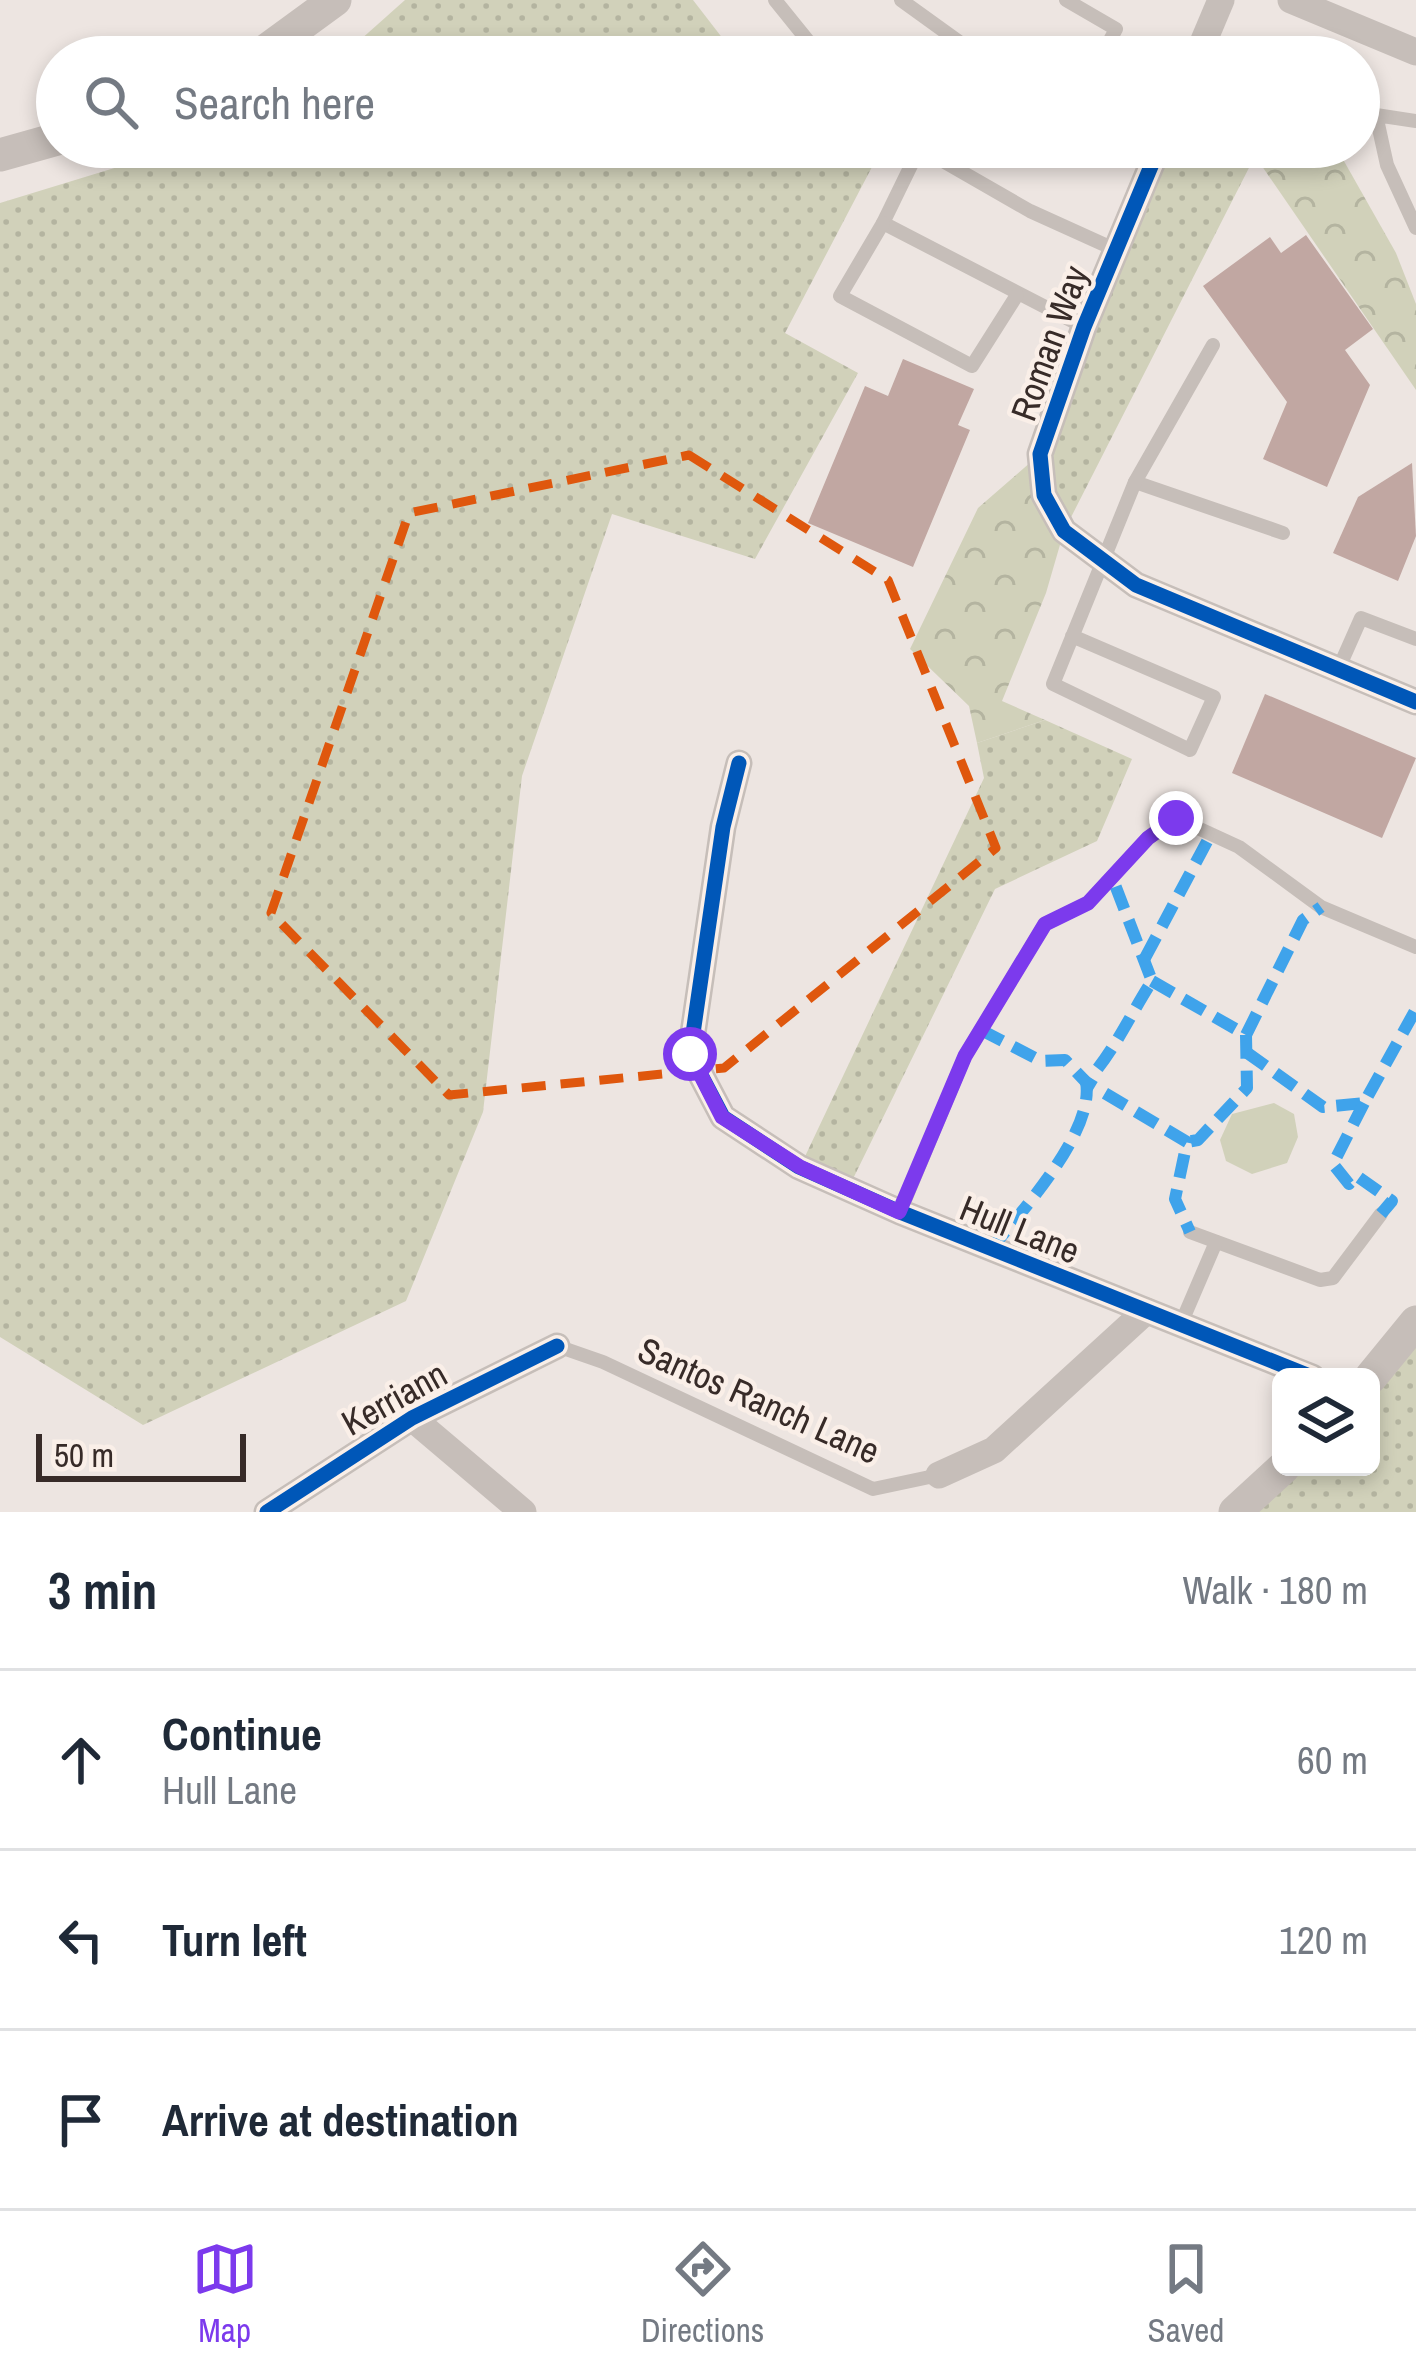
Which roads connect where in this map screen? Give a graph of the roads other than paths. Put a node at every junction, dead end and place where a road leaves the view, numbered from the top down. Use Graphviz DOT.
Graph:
graph roads {
  1 [pos="335,0"];
  2 [pos="775,0"];
  3 [pos="901,0"];
  4 [pos="1066,0"];
  5 [pos="1221,0"];
  6 [pos="1291,0"];
  7 [pos="286,36"];
  8 [pos="804,36"];
  9 [pos="951,36"];
  10 [pos="1112,36"];
  11 [pos="1206,36"];
  12 [pos="1378,36"];
  13 [pos="1380,37"];
  14 [pos="1416,52"];
  15 [pos="1380,116"];
  16 [pos="1416,121"];
  17 [pos="1380,133"];
  18 [pos="36,145"];
  19 [pos="0,155"];
  20 [pos="911,168"];
  21 [pos="956,168"];
  22 [pos="1150,168"];
  23 [pos="883,223"];
  24 [pos="1416,229"];
  25 [pos="1116,250"];
  26 [pos="1017,296"];
  27 [pos="1084,327"];
  28 [pos="1213,345"];
  29 [pos="1135,482"];
  30 [pos="1283,533"];
  31 [pos="1102,560"];
  32 [pos="1072,636"];
  33 [pos="1416,639"];
  34 [pos="1338,670"];
  35 [pos="1416,702"];
  36 [pos="739,763"];
  37 [pos="1416,947"];
  38 [pos="899,1212"];
  39 [pos="1381,1214"];
  40 [pos="1190,1232"];
  41 [pos="1216,1242"];
  42 [pos="1146,1311"];
  43 [pos="1416,1322"];
  44 [pos="1180,1326"];
  45 [pos="557,1346"];
  46 [pos="1289,1368"];
  47 [pos="1378,1368"];
  48 [pos="412,1418"];
  49 [pos="939,1475"];
  50 [pos="1274,1476"];
  51 [pos="267,1512"];
  52 [pos="523,1512"];
  53 [pos="1235,1512"];
  1 -- 7 [label="street"];
  2 -- 8 [label="lane"];
  3 -- 9 [label="lane"];
  4 -- 10 [label="lane"];
  5 -- 11 [label="street"];
  6 -- 12 [label="street"];
  13 -- 14 [label="street"];
  15 -- 16 [label="lane"];
  17 -- 24 [label="lane"];
  18 -- 19 [label="street"];
  20 -- 23 [label="lane"];
  21 -- 25 [label="lane"];
  22 -- 25 [label="street, Roman Way"];
  23 -- 26 [label="lane"];
  23 -- 26 [label="lane"];
  25 -- 27 [label="street, Roman Way"];
  26 -- 27 [label="lane"];
  27 -- 31 [label="street, Roman Way"];
  28 -- 29 [label="lane"];
  29 -- 30 [label="lane"];
  29 -- 31 [label="lane"];
  31 -- 32 [label="lane"];
  31 -- 34 [label="street, Roman Way"];
  32 -- 32 [label="lane"];
  33 -- 34 [label="lane"];
  34 -- 35 [label="street, Roman Way"];
  36 -- 38 [label="street, Hull Lane"];
  37 -- 38 [label="lane"];
  38 -- 42 [label="street, Hull Lane"];
  39 -- 41 [label="lane"];
  40 -- 41 [label="lane"];
  41 -- 44 [label="lane"];
  42 -- 44 [label="street, Hull Lane"];
  42 -- 49 [label="street"];
  43 -- 47 [label="street"];
  44 -- 46 [label="street, Hull Lane"];
  45 -- 48 [label="street, Kerriann"];
  45 -- 49 [label="lane, Santos Ranch Lane"];
  48 -- 51 [label="street, Kerriann"];
  48 -- 52 [label="street"];
  50 -- 53 [label="street"];
}
